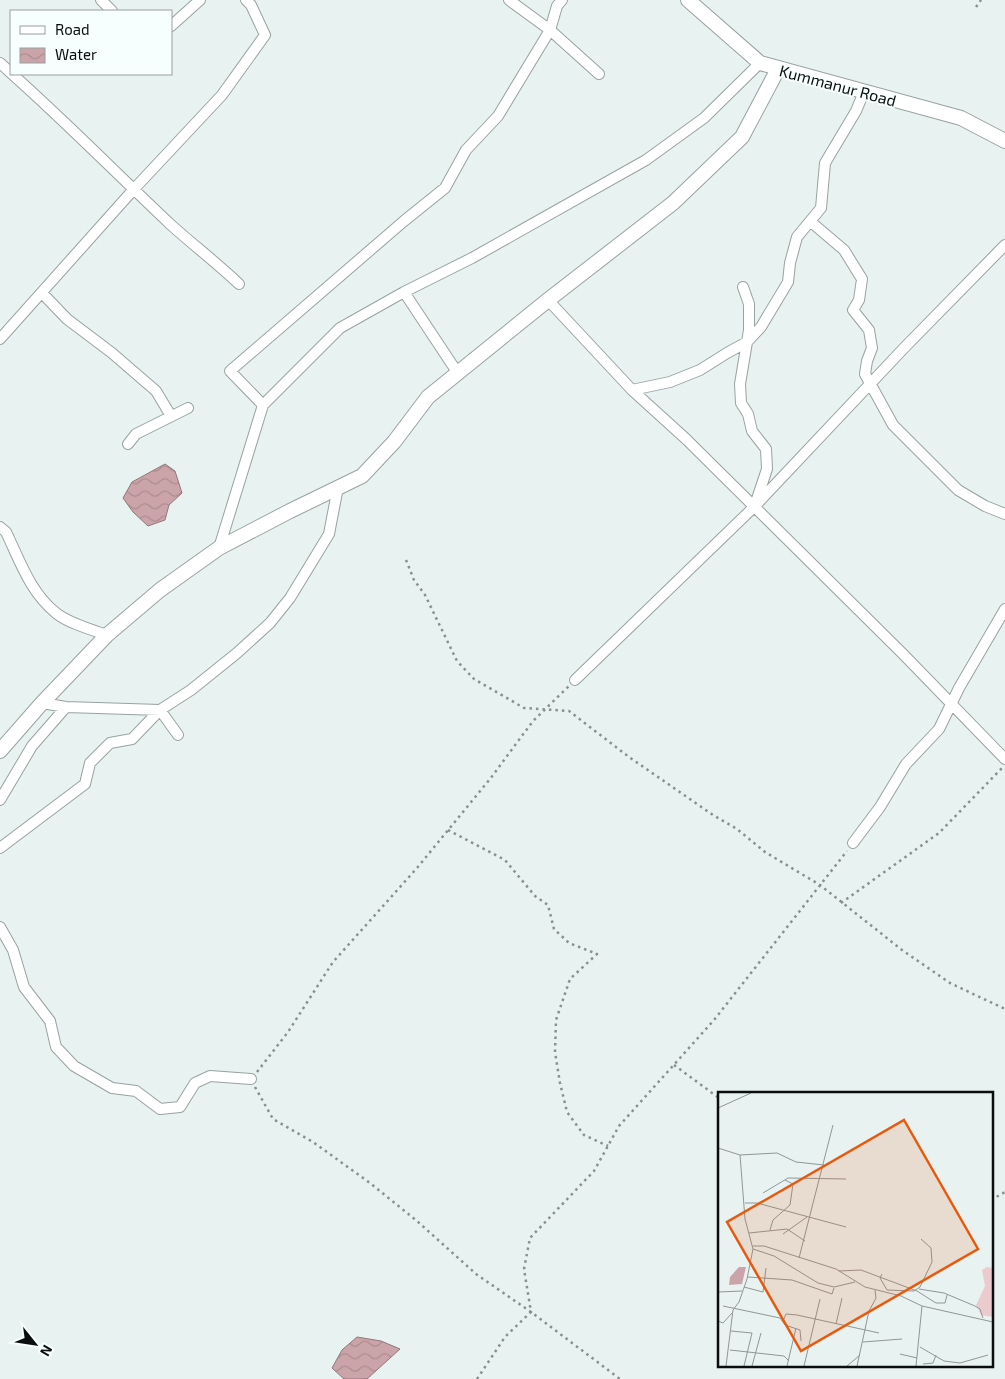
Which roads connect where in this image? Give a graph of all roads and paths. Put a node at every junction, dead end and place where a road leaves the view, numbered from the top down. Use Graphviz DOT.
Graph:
graph roads {
  1 [pos="101,0"];
  2 [pos="200,0"];
  3 [pos="246,0"];
  4 [pos="510,0"];
  5 [pos="562,0"];
  6 [pos="688,0"];
  7 [pos="981,0"];
  8 [pos="976,7"];
  9 [pos="111,10"];
  10 [pos="172,25"];
  11 [pos="550,30"];
  12 [pos="0,63"];
  13 [pos="760,63"];
  14 [pos="778,69"];
  15 [pos="10,71"];
  16 [pos="599,74"];
  17 [pos="14,75"];
  18 [pos="864,92"];
  19 [pos="1005,141"];
  20 [pos="134,188"];
  21 [pos="811,222"];
  22 [pos="1005,245"];
  23 [pos="239,284"];
  24 [pos="743,287"];
  25 [pos="404,292"];
  26 [pos="42,293"];
  27 [pos="548,300"];
  28 [pos="0,339"];
  29 [pos="747,342"];
  30 [pos="457,372"];
  31 [pos="869,384"];
  32 [pos="632,390"];
  33 [pos="263,405"];
  34 [pos="188,408"];
  35 [pos="171,416"];
  36 [pos="128,444"];
  37 [pos="338,487"];
  38 [pos="754,507"];
  39 [pos="1005,514"];
  40 [pos="0,527"];
  41 [pos="220,548"];
  42 [pos="406,560"];
  43 [pos="1005,609"];
  44 [pos="107,635"];
  45 [pos="575,680"];
  46 [pos="42,702"];
  47 [pos="952,705"];
  48 [pos="66,707"];
  49 [pos="545,709"];
  50 [pos="160,710"];
  51 [pos="178,735"];
  52 [pos="0,752"];
  53 [pos="1005,759"];
  54 [pos="1005,765"];
  55 [pos="0,800"];
  56 [pos="448,830"];
  57 [pos="853,843"];
  58 [pos="0,848"];
  59 [pos="820,885"];
  60 [pos="841,903"];
  61 [pos="0,927"];
  62 [pos="1005,1009"];
  63 [pos="674,1065"];
  64 [pos="251,1079"];
  65 [pos="718,1097"];
  66 [pos="608,1146"];
  67 [pos="1005,1192"];
  68 [pos="992,1199"];
  69 [pos="531,1312"];
  70 [pos="477,1379"];
  71 [pos="620,1379"];
  1 -- 9 [label="street"];
  2 -- 10 [label="street"];
  3 -- 20 [label="street"];
  4 -- 11 [label="street"];
  5 -- 11 [label="street"];
  6 -- 13 [label="street, Kummanur Road"];
  7 -- 8 [label="path"];
  11 -- 16 [label="street"];
  11 -- 33 [label="street"];
  12 -- 15 [label="street"];
  13 -- 14 [label="street, Kummanur Road"];
  13 -- 25 [label="street"];
  14 -- 18 [label="street, Kummanur Road"];
  14 -- 27 [label="street"];
  17 -- 20 [label="street"];
  18 -- 19 [label="street, Kummanur Road"];
  18 -- 21 [label="street"];
  20 -- 23 [label="street"];
  20 -- 26 [label="street"];
  21 -- 29 [label="street"];
  21 -- 31 [label="street"];
  22 -- 31 [label="street"];
  24 -- 29 [label="street"];
  25 -- 30 [label="street"];
  25 -- 33 [label="street"];
  26 -- 28 [label="street"];
  26 -- 35 [label="street"];
  27 -- 30 [label="street"];
  27 -- 32 [label="street"];
  29 -- 32 [label="street"];
  29 -- 38 [label="street"];
  30 -- 37 [label="street"];
  31 -- 38 [label="street"];
  31 -- 39 [label="street"];
  32 -- 38 [label="street"];
  33 -- 41 [label="street"];
  34 -- 35 [label="street"];
  35 -- 36 [label="street"];
  37 -- 41 [label="street"];
  37 -- 50 [label="street"];
  38 -- 45 [label="street"];
  38 -- 47 [label="street"];
  40 -- 44 [label="street"];
  41 -- 44 [label="street"];
  42 -- 49 [label="path"];
  43 -- 47 [label="street"];
  44 -- 46 [label="street"];
  45 -- 49 [label="path"];
  46 -- 48 [label="street"];
  46 -- 52 [label="street"];
  47 -- 53 [label="street"];
  47 -- 57 [label="street"];
  48 -- 50 [label="street"];
  48 -- 55 [label="street"];
  49 -- 56 [label="path"];
  49 -- 59 [label="path"];
  50 -- 51 [label="street"];
  50 -- 58 [label="street"];
  54 -- 60 [label="path"];
  56 -- 64 [label="path"];
  56 -- 66 [label="path"];
  57 -- 59 [label="path"];
  59 -- 60 [label="path"];
  59 -- 63 [label="path"];
  60 -- 62 [label="path"];
  61 -- 64 [label="street"];
  63 -- 65 [label="path"];
  63 -- 66 [label="path"];
  64 -- 69 [label="path"];
  66 -- 69 [label="path"];
  67 -- 68 [label="path"];
  69 -- 70 [label="path"];
  69 -- 71 [label="path"];
}
